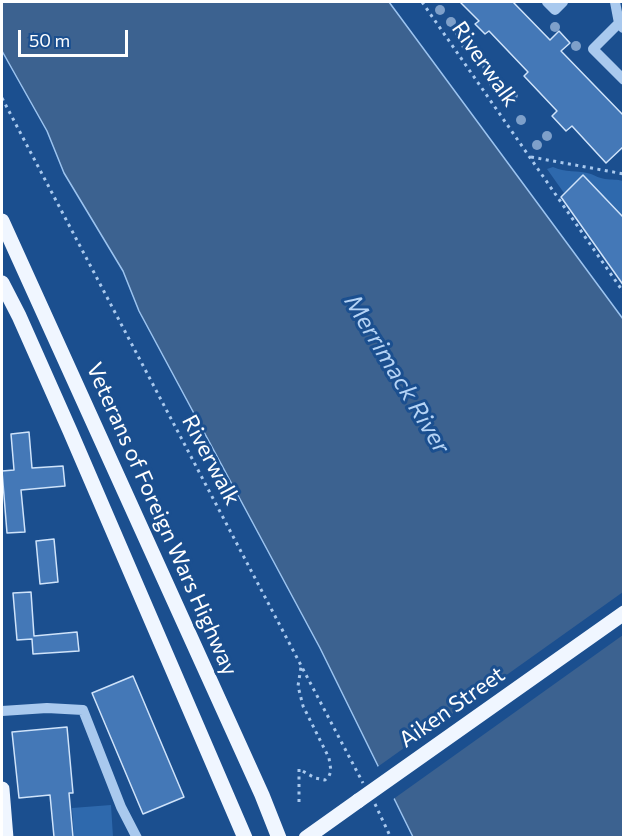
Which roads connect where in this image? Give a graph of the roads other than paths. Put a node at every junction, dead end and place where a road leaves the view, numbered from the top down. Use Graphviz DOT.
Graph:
graph roads {
  1 [pos="547,2"];
  2 [pos="564,2"];
  3 [pos="615,2"];
  4 [pos="621,26"];
  5 [pos="624,80"];
  6 [pos="2,221"];
  7 [pos="2,283"];
  8 [pos="624,613"];
  9 [pos="2,711"];
  10 [pos="2,789"];
  11 [pos="2,807"];
  12 [pos="6,837"];
  13 [pos="137,837"];
  14 [pos="245,837"];
  15 [pos="279,837"];
  16 [pos="306,837"];
  1 -- 2 [label="lane"];
  3 -- 4 [label="lane"];
  4 -- 5 [label="lane"];
  6 -- 15 [label="main road, Veterans of Foreign Wars Highway"];
  7 -- 14 [label="main road"];
  8 -- 16 [label="main road, Aiken Street, bridge"];
  9 -- 13 [label="lane"];
  10 -- 11 [label="main road"];
  11 -- 12 [label="main road"];
}
